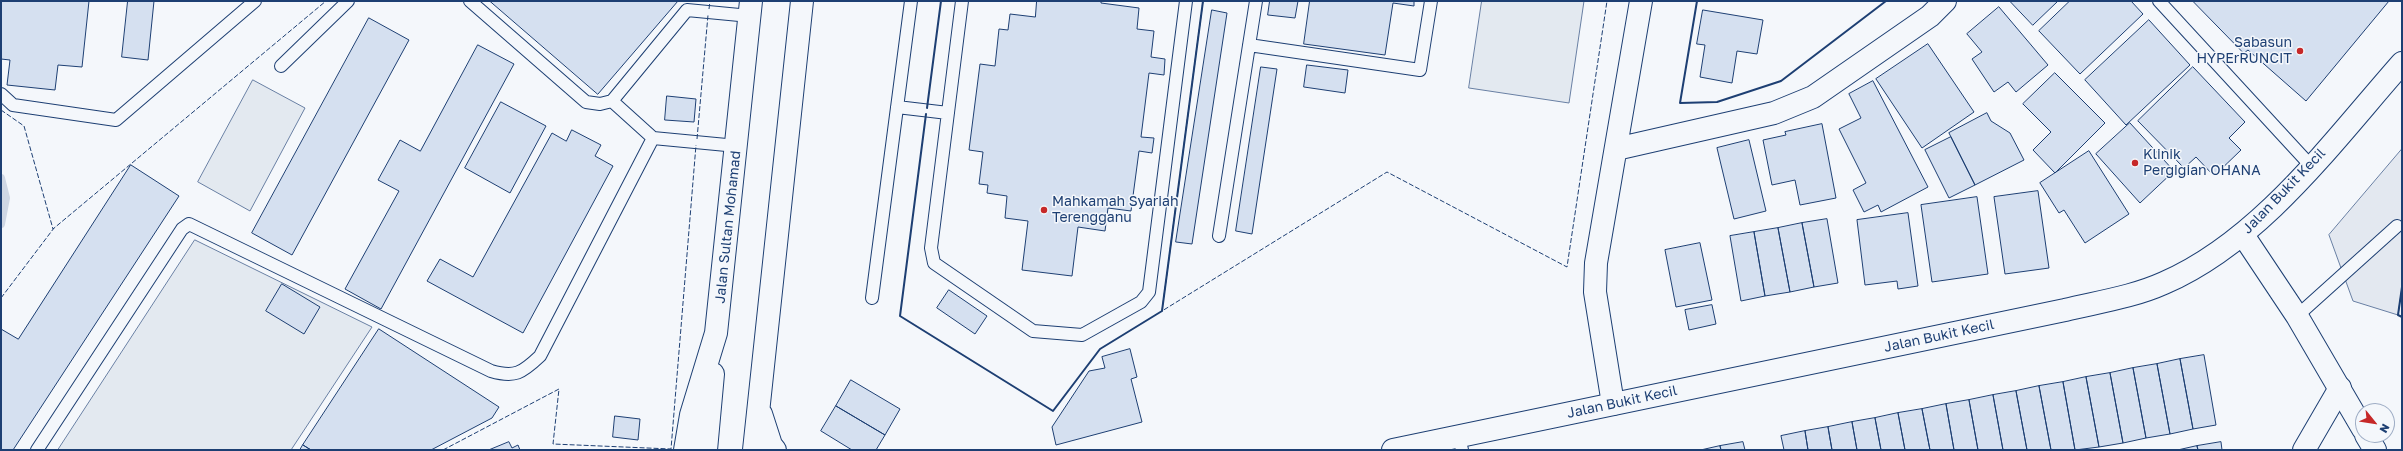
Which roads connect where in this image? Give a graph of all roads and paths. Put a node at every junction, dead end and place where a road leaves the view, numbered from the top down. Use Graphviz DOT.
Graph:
graph roads {
  1 [pos="255,1"];
  2 [pos="348,1"];
  3 [pos="470,1"];
  4 [pos="802,1"];
  5 [pos="911,1"];
  6 [pos="962,1"];
  7 [pos="1186,1"];
  8 [pos="1256,1"];
  9 [pos="1431,1"];
  10 [pos="1641,1"];
  11 [pos="1945,1"];
  12 [pos="2159,1"];
  13 [pos="751,8"];
  14 [pos="1249,44"];
  15 [pos="2402,63"];
  16 [pos="281,66"];
  17 [pos="1,94"];
  18 [pos="612,101"];
  19 [pos="897,107"];
  20 [pos="948,113"];
  21 [pos="653,138"];
  22 [pos="737,146"];
  23 [pos="1616,149"];
  24 [pos="2311,166"];
  25 [pos="2397,226"];
  26 [pos="2243,235"];
  27 [pos="1219,236"];
  28 [pos="872,298"];
  29 [pos="2297,316"];
  30 [pos="716,333"];
  31 [pos="2340,388"];
  32 [pos="1613,404"];
  33 [pos="759,407"];
  34 [pos="2355,415"];
  35 [pos="1460,443"];
  36 [pos="37,450"];
  37 [pos="685,450"];
  38 [pos="706,450"];
  39 [pos="754,450"];
  40 [pos="775,450"];
  41 [pos="1393,450"];
  42 [pos="2304,450"];
  1 -- 17 [label="lane"];
  2 -- 16 [label="lane"];
  3 -- 18 [label="lane"];
  4 -- 33 [label="main road"];
  5 -- 19 [label="lane"];
  6 -- 20 [label="lane"];
  7 -- 20 [label="lane"];
  8 -- 14 [label="lane"];
  9 -- 14 [label="lane"];
  10 -- 23 [label="main road"];
  11 -- 23 [label="main road"];
  12 -- 24 [label="lane"];
  13 -- 18 [label="lane"];
  13 -- 22 [label="main road, Jalan Sultan Mohamad"];
  14 -- 27 [label="lane"];
  15 -- 24 [label="main road, Jalan Bukit Kecil"];
  18 -- 21 [label="lane"];
  19 -- 20 [label="lane"];
  19 -- 28 [label="lane"];
  21 -- 22 [label="lane"];
  21 -- 36 [label="lane"];
  22 -- 30 [label="main road, Jalan Sultan Mohamad"];
  23 -- 32 [label="main road"];
  24 -- 26 [label="main road, Jalan Bukit Kecil"];
  25 -- 29 [label="lane"];
  26 -- 29 [label="main road"];
  26 -- 32 [label="main road, Jalan Bukit Kecil"];
  29 -- 31 [label="main road"];
  30 -- 37 [label="main road, Jalan Sultan Mohamad"];
  30 -- 38 [label="main road"];
  31 -- 34 [label="main road"];
  31 -- 42 [label="main road"];
  32 -- 35 [label="main road, Jalan Bukit Kecil"];
  33 -- 39 [label="main road"];
  33 -- 40 [label="main road"];
  35 -- 41 [label="main road, Jalan Bukit Kecil"];
}
